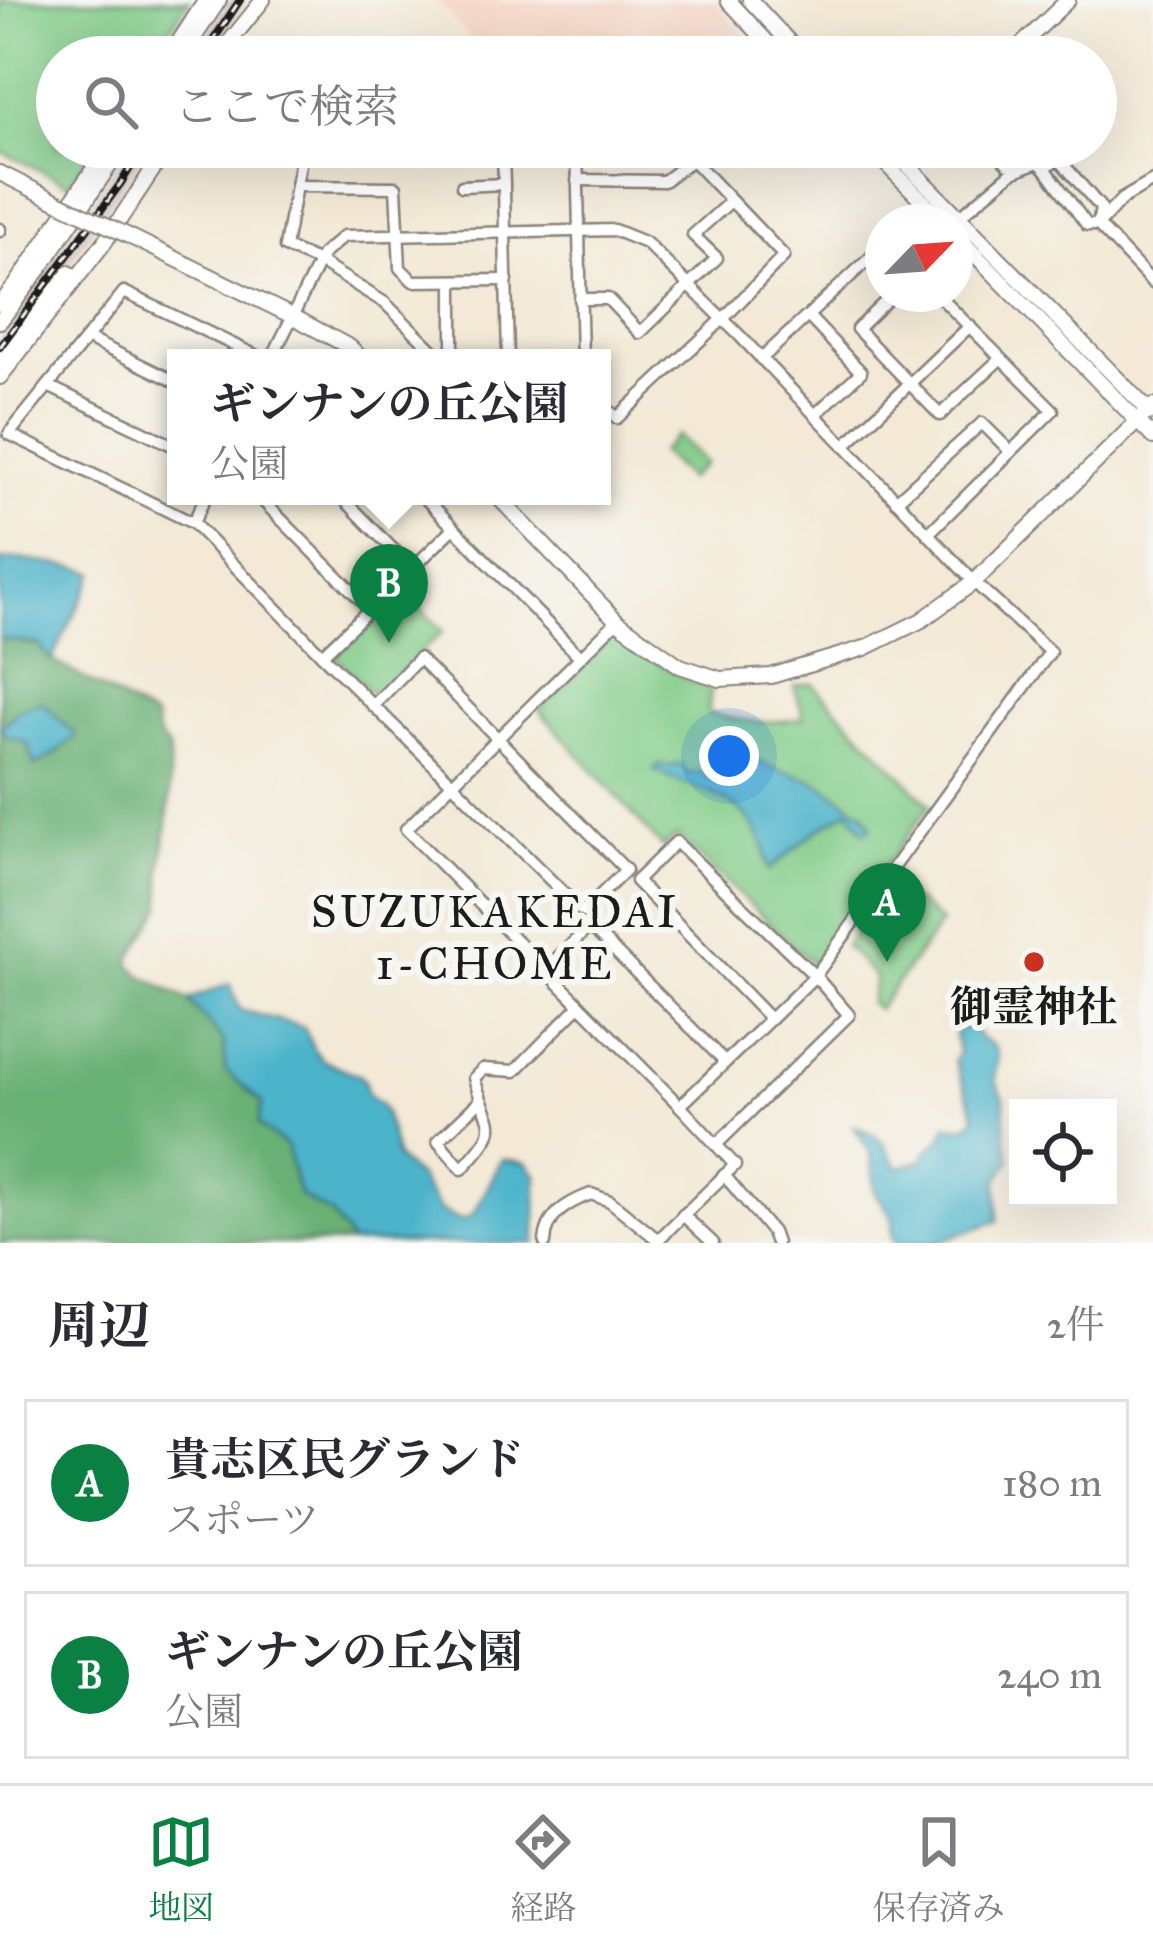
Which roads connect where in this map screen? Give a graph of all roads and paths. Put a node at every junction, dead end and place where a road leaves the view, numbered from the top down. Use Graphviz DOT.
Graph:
graph roads {
  1 [pos="206,0"];
  2 [pos="219,0"];
  3 [pos="261,0"];
  4 [pos="728,0"];
  5 [pos="750,0"];
  6 [pos="1068,0"];
  7 [pos="183,36"];
  8 [pos="195,36"];
  9 [pos="235,36"];
  10 [pos="761,36"];
  11 [pos="783,36"];
  12 [pos="1031,36"];
  13 [pos="103,168"];
  14 [pos="104,168"];
  15 [pos="149,168"];
  16 [pos="151,168"];
  17 [pos="299,168"];
  18 [pos="503,168"];
  19 [pos="577,168"];
  20 [pos="681,168"];
  21 [pos="700,168"];
  22 [pos="900,168"];
  23 [pos="1045,168"];
  24 [pos="1066,168"];
  25 [pos="1020,169"];
  26 [pos="0,173"];
  27 [pos="577,180"];
  28 [pos="1153,181"];
  29 [pos="504,184"];
  30 [pos="296,186"];
  31 [pos="462,186"];
  32 [pos="731,201"];
  33 [pos="933,204"];
  34 [pos="973,206"];
  35 [pos="1098,224"];
  36 [pos="578,230"];
  37 [pos="506,231"];
  38 [pos="398,235"];
  39 [pos="973,244"];
  40 [pos="319,262"];
  41 [pos="865,263"];
  42 [pos="507,280"];
  43 [pos="453,281"];
  44 [pos="1153,283"];
  45 [pos="689,286"];
  46 [pos="580,298"];
  47 [pos="0,304"];
  48 [pos="874,312"];
  49 [pos="956,312"];
  50 [pos="292,316"];
  51 [pos="808,316"];
  52 [pos="723,319"];
  53 [pos="0,321"];
  54 [pos="970,326"];
  55 [pos="86,338"];
  56 [pos="242,349"];
  57 [pos="276,349"];
  58 [pos="352,349"];
  59 [pos="432,349"];
  60 [pos="453,349"];
  61 [pos="508,349"];
  62 [pos="582,349"];
  63 [pos="1001,358"];
  64 [pos="761,359"];
  65 [pos="0,360"];
  66 [pos="0,376"];
  67 [pos="167,378"];
  68 [pos="909,384"];
  69 [pos="48,386"];
  70 [pos="611,412"];
  71 [pos="1149,413"];
  72 [pos="815,415"];
  73 [pos="1153,437"];
  74 [pos="167,443"];
  75 [pos="844,446"];
  76 [pos="1011,452"];
  77 [pos="896,501"];
  78 [pos="202,505"];
  79 [pos="267,505"];
  80 [pos="350,505"];
  81 [pos="432,505"];
  82 [pos="506,505"];
  83 [pos="194,523"];
  84 [pos="454,528"];
  85 [pos="928,535"];
  86 [pos="412,569"];
  87 [pos="974,582"];
  88 [pos="370,609"];
  89 [pos="617,621"];
  90 [pos="322,655"];
  91 [pos="580,657"];
  92 [pos="373,706"];
  93 [pos="499,737"];
  94 [pos="451,783"];
  95 [pos="545,970"];
  96 [pos="815,976"];
  97 [pos="580,1005"];
  98 [pos="770,1019"];
  99 [pos="725,1062"];
  100 [pos="480,1101"];
  101 [pos="680,1106"];
  102 [pos="716,1145"];
  103 [pos="724,1175"];
  104 [pos="683,1215"];
  105 [pos="544,1243"];
  106 [pos="713,1243"];
  107 [pos="776,1243"];
  1 -- 7 [label="street"];
  2 -- 8 [label="street"];
  3 -- 9 [label="street"];
  4 -- 10 [label="street"];
  5 -- 11 [label="street"];
  6 -- 12 [label="street"];
  13 -- 47 [label="street"];
  14 -- 53 [label="street"];
  15 -- 65 [label="street"];
  16 -- 66 [label="street"];
  17 -- 30 [label="street"];
  18 -- 29 [label="street"];
  19 -- 27 [label="street"];
  20 -- 27 [label="street"];
  21 -- 32 [label="street"];
  22 -- 33 [label="street"];
  23 -- 35 [label="street"];
  24 -- 35 [label="street"];
  25 -- 34 [label="street"];
  26 -- 50 [label="street, bridge"];
  27 -- 36 [label="street"];
  28 -- 35 [label="street"];
  29 -- 31 [label="street"];
  29 -- 37 [label="street"];
  30 -- 38 [label="street"];
  30 -- 40 [label="street"];
  32 -- 45 [label="street"];
  32 -- 52 [label="street"];
  35 -- 44 [label="street"];
  36 -- 37 [label="street"];
  36 -- 45 [label="street"];
  36 -- 46 [label="street"];
  37 -- 38 [label="street"];
  37 -- 42 [label="street"];
  38 -- 40 [label="street"];
  38 -- 43 [label="street"];
  39 -- 71 [label="street"];
  40 -- 50 [label="street"];
  40 -- 59 [label="street"];
  41 -- 51 [label="street"];
  42 -- 43 [label="street"];
  42 -- 61 [label="street"];
  43 -- 60 [label="street"];
  45 -- 46 [label="street"];
  45 -- 52 [label="street"];
  46 -- 62 [label="street"];
  48 -- 68 [label="street"];
  49 -- 54 [label="street"];
  50 -- 57 [label="street"];
  50 -- 58 [label="street"];
  51 -- 64 [label="street"];
  51 -- 72 [label="street"];
  52 -- 64 [label="street"];
  52 -- 70 [label="street"];
  54 -- 63 [label="street"];
  54 -- 68 [label="street"];
  55 -- 56 [label="street"];
  55 -- 67 [label="street"];
  55 -- 69 [label="street"];
  63 -- 68 [label="street"];
  63 -- 76 [label="street"];
  64 -- 72 [label="street"];
  68 -- 75 [label="street"];
  69 -- 74 [label="street"];
  69 -- 83 [label="street"];
  71 -- 73 [label="street"];
  71 -- 87 [label="street"];
  72 -- 75 [label="street"];
  75 -- 77 [label="street"];
  76 -- 77 [label="street"];
  76 -- 85 [label="street"];
  77 -- 85 [label="street"];
  78 -- 83 [label="street"];
  79 -- 88 [label="street"];
  80 -- 86 [label="street"];
  81 -- 84 [label="street"];
  82 -- 89 [label="street"];
  83 -- 90 [label="street"];
  84 -- 86 [label="street"];
  84 -- 91 [label="street"];
  85 -- 87 [label="street"];
  86 -- 88 [label="street"];
  87 -- 89 [label="street"];
  87 -- 96 [label="street"];
  88 -- 90 [label="street"];
  89 -- 91 [label="street"];
  90 -- 92 [label="street"];
  91 -- 93 [label="street"];
  92 -- 93 [label="street"];
  92 -- 94 [label="street"];
  93 -- 94 [label="street"];
  93 -- 94 [label="street"];
  94 -- 95 [label="street"];
  95 -- 97 [label="street"];
  95 -- 99 [label="street"];
  96 -- 98 [label="street"];
  96 -- 98 [label="street"];
  96 -- 102 [label="street"];
  97 -- 100 [label="street"];
  97 -- 101 [label="street"];
  98 -- 99 [label="street"];
  99 -- 101 [label="street"];
  100 -- 100 [label="street"];
  101 -- 102 [label="street"];
  102 -- 103 [label="street"];
  103 -- 104 [label="street"];
  103 -- 107 [label="street"];
  104 -- 105 [label="street"];
  104 -- 106 [label="street"];
}
